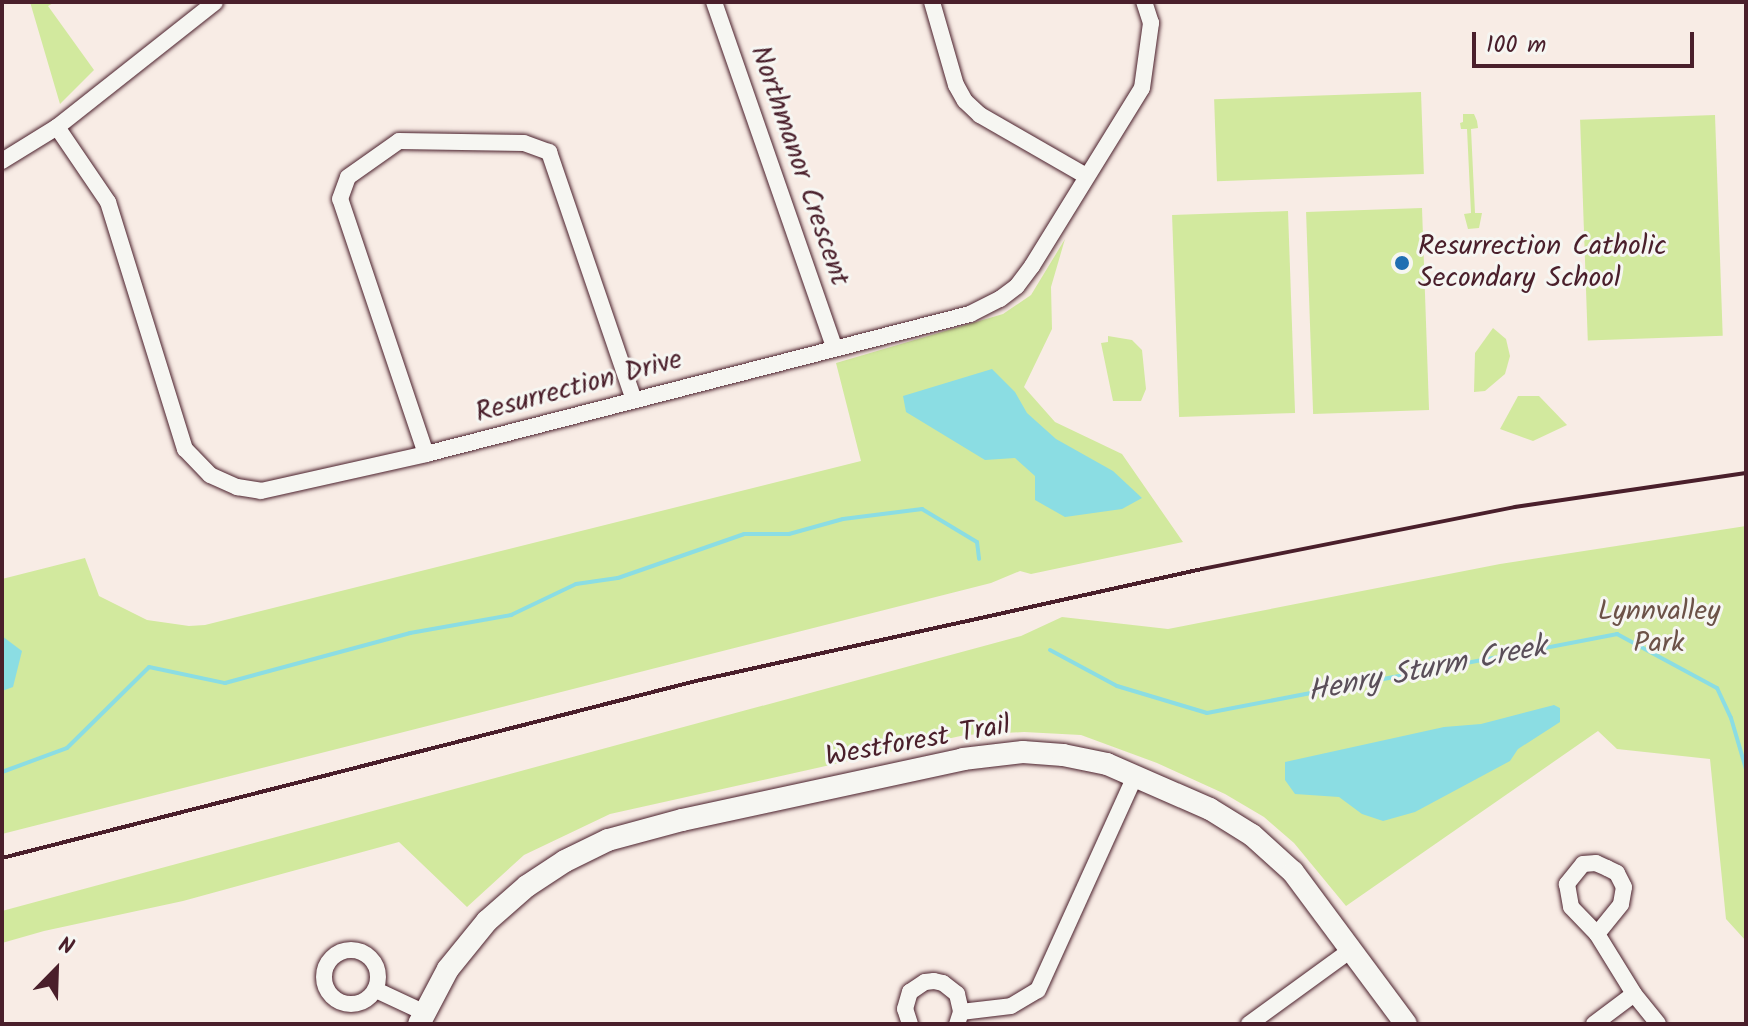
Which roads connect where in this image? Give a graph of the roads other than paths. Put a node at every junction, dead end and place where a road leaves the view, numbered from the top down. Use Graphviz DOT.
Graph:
graph roads {
  1 [pos="215,2"];
  2 [pos="714,2"];
  3 [pos="932,2"];
  4 [pos="1144,2"];
  5 [pos="57,127"];
  6 [pos="2,161"];
  7 [pos="1086,176"];
  8 [pos="834,347"];
  9 [pos="634,400"];
  10 [pos="426,454"];
  11 [pos="1135,776"];
  12 [pos="1597,934"];
  13 [pos="1351,950"];
  14 [pos="376,990"];
  15 [pos="1634,994"];
  16 [pos="421,1018"];
  17 [pos="959,1018"];
  18 [pos="910,1024"];
  19 [pos="1249,1024"];
  20 [pos="1406,1024"];
  21 [pos="1594,1024"];
  22 [pos="1658,1024"];
  1 -- 5 [label="street"];
  2 -- 8 [label="street, Northmanor Crescent"];
  3 -- 7 [label="street"];
  4 -- 7 [label="street, Resurrection Drive"];
  5 -- 6 [label="street"];
  5 -- 10 [label="street, Resurrection Drive"];
  7 -- 8 [label="street, Resurrection Drive"];
  8 -- 9 [label="street, Resurrection Drive"];
  9 -- 10 [label="street, Resurrection Drive"];
  9 -- 10 [label="street"];
  11 -- 13 [label="street, Westforest Trail"];
  11 -- 16 [label="street, Westforest Trail"];
  11 -- 17 [label="street"];
  12 -- 15 [label="street"];
  13 -- 19 [label="street"];
  13 -- 20 [label="street, Westforest Trail"];
  14 -- 16 [label="street"];
  15 -- 21 [label="street"];
  15 -- 22 [label="street"];
  17 -- 18 [label="street"];
}
